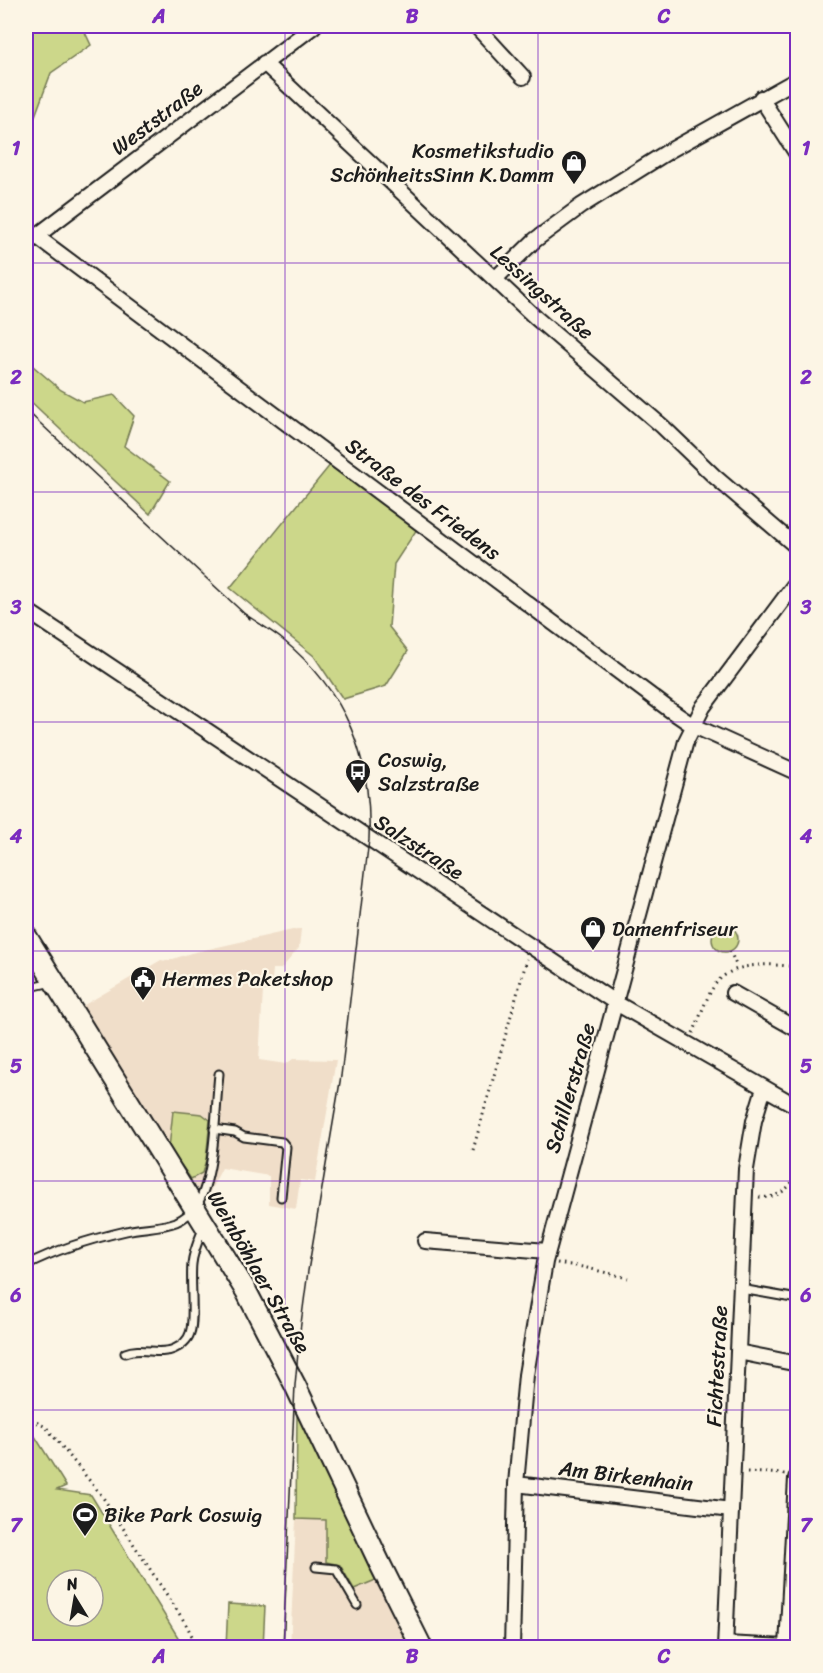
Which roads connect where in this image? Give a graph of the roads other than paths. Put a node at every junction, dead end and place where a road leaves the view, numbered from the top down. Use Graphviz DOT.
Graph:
graph roads {
  1 [pos="314,26"];
  2 [pos="476,26"];
  3 [pos="264,63"];
  4 [pos="523,76"];
  5 [pos="798,79"];
  6 [pos="761,98"];
  7 [pos="798,156"];
  8 [pos="31,240"];
  9 [pos="495,279"];
  10 [pos="798,548"];
  11 [pos="798,580"];
  12 [pos="26,610"];
  13 [pos="692,725"];
  14 [pos="798,773"];
  15 [pos="26,936"];
  16 [pos="52,982"];
  17 [pos="26,988"];
  18 [pos="733,993"];
  19 [pos="616,1003"];
  20 [pos="798,1030"];
  21 [pos="219,1074"];
  22 [pos="764,1088"];
  23 [pos="798,1107"];
  24 [pos="214,1129"];
  25 [pos="281,1197"];
  26 [pos="200,1216"];
  27 [pos="426,1241"];
  28 [pos="546,1257"];
  29 [pos="26,1265"];
  30 [pos="741,1289"];
  31 [pos="798,1299"];
  32 [pos="738,1352"];
  33 [pos="124,1353"];
  34 [pos="798,1364"];
  35 [pos="796,1478"];
  36 [pos="516,1484"];
  37 [pos="731,1510"];
  38 [pos="316,1567"];
  39 [pos="357,1605"];
  40 [pos="793,1622"];
  41 [pos="725,1646"];
  42 [pos="422,1647"];
  43 [pos="512,1647"];
  44 [pos="787,1647"];
  1 -- 3 [label="street, Weststraße"];
  2 -- 4 [label="street"];
  3 -- 8 [label="street, Weststraße"];
  3 -- 9 [label="street, Lessingstraße"];
  5 -- 6 [label="street"];
  6 -- 7 [label="street"];
  6 -- 9 [label="street"];
  8 -- 13 [label="street, Straße des Friedens"];
  9 -- 10 [label="street, Lessingstraße"];
  11 -- 13 [label="street, Schillerstraße"];
  12 -- 19 [label="street, Salzstraße"];
  13 -- 14 [label="street, Straße des Friedens"];
  13 -- 19 [label="street, Schillerstraße"];
  15 -- 16 [label="main road, Weinböhlaer Straße"];
  16 -- 17 [label="lane"];
  16 -- 26 [label="main road, Weinböhlaer Straße"];
  18 -- 20 [label="street"];
  19 -- 22 [label="street, Salzstraße"];
  19 -- 28 [label="street, Schillerstraße"];
  21 -- 24 [label="lane"];
  22 -- 23 [label="street, Salzstraße"];
  22 -- 30 [label="street, Fichtestraße"];
  24 -- 25 [label="lane"];
  24 -- 26 [label="lane"];
  26 -- 29 [label="lane"];
  26 -- 33 [label="lane"];
  26 -- 42 [label="main road, Weinböhlaer Straße"];
  27 -- 28 [label="street"];
  28 -- 36 [label="street, Schillerstraße"];
  30 -- 31 [label="lane"];
  30 -- 32 [label="street, Fichtestraße"];
  32 -- 34 [label="street"];
  32 -- 37 [label="street, Fichtestraße"];
  35 -- 40 [label="street"];
  36 -- 37 [label="street, Am Birkenhain"];
  36 -- 43 [label="street, Schillerstraße"];
  37 -- 41 [label="street, Fichtestraße"];
  38 -- 39 [label="lane"];
  40 -- 44 [label="street"];
  41 -- 44 [label="street"];
}
